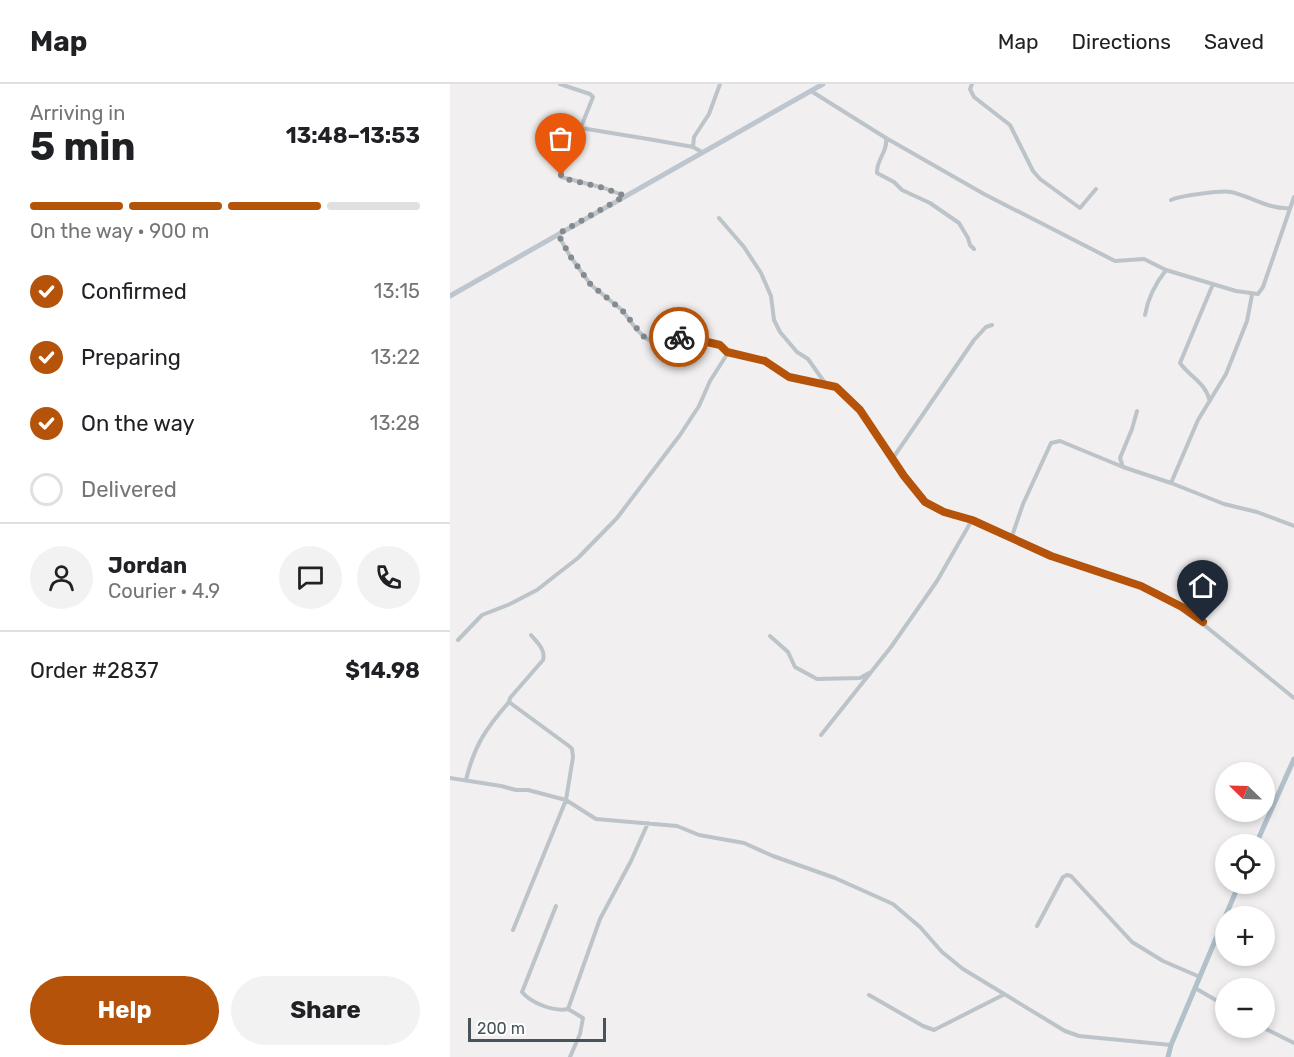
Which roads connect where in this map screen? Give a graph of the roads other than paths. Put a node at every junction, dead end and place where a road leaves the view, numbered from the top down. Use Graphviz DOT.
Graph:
graph roads {
  1 [pos="560,84"];
  2 [pos="720,84"];
  3 [pos="823,84"];
  4 [pos="972,84"];
  5 [pos="811,91"];
  6 [pos="581,128"];
  7 [pos="886,138"];
  8 [pos="693,147"];
  9 [pos="702,152"];
  10 [pos="1096,189"];
  11 [pos="625,196"];
  12 [pos="1294,197"];
  13 [pos="1171,200"];
  14 [pos="1290,208"];
  15 [pos="719,218"];
  16 [pos="558,234"];
  17 [pos="974,249"];
  18 [pos="1166,270"];
  19 [pos="1213,284"];
  20 [pos="1252,295"];
  21 [pos="450,296"];
  22 [pos="1145,315"];
  23 [pos="992,325"];
  24 [pos="727,352"];
  25 [pos="826,384"];
  26 [pos="1210,401"];
  27 [pos="1137,411"];
  28 [pos="892,458"];
  29 [pos="1124,467"];
  30 [pos="1170,483"];
  31 [pos="972,520"];
  32 [pos="1294,526"];
  33 [pos="1011,539"];
  34 [pos="531,635"];
  35 [pos="770,636"];
  36 [pos="458,640"];
  37 [pos="878,664"];
  38 [pos="1294,698"];
  39 [pos="509,702"];
  40 [pos="821,735"];
  41 [pos="1294,759"];
  42 [pos="450,778"];
  43 [pos="466,780"];
  44 [pos="566,800"];
  45 [pos="648,823"];
  46 [pos="1260,834"];
  47 [pos="1235,894"];
  48 [pos="556,906"];
  49 [pos="1037,927"];
  50 [pos="513,930"];
  51 [pos="1200,977"];
  52 [pos="1195,988"];
  53 [pos="1004,995"];
  54 [pos="869,996"];
  55 [pos="1215,1000"];
  56 [pos="568,1009"];
  57 [pos="1275,1034"];
  58 [pos="1294,1043"];
  59 [pos="1171,1045"];
  60 [pos="570,1057"];
  61 [pos="1168,1057"];
  1 -- 6 [label="street"];
  2 -- 8 [label="street"];
  3 -- 5 [label="street"];
  4 -- 10 [label="street"];
  5 -- 7 [label="street"];
  5 -- 9 [label="street"];
  6 -- 8 [label="street"];
  6 -- 11 [label="street"];
  7 -- 17 [label="street"];
  7 -- 18 [label="street"];
  8 -- 9 [label="street"];
  9 -- 11 [label="street"];
  11 -- 16 [label="street"];
  12 -- 14 [label="street"];
  13 -- 14 [label="street"];
  14 -- 20 [label="street"];
  15 -- 25 [label="street"];
  16 -- 21 [label="street"];
  16 -- 24 [label="street"];
  18 -- 19 [label="street"];
  18 -- 22 [label="street"];
  19 -- 20 [label="street"];
  19 -- 26 [label="street"];
  20 -- 26 [label="street"];
  23 -- 28 [label="street"];
  24 -- 25 [label="street"];
  24 -- 36 [label="street"];
  25 -- 28 [label="street"];
  26 -- 30 [label="street"];
  27 -- 29 [label="street"];
  28 -- 31 [label="street"];
  29 -- 30 [label="street"];
  29 -- 33 [label="street"];
  30 -- 32 [label="street"];
  31 -- 33 [label="street"];
  31 -- 37 [label="street"];
  33 -- 38 [label="street"];
  34 -- 39 [label="street"];
  35 -- 37 [label="street"];
  37 -- 40 [label="street"];
  39 -- 43 [label="street"];
  39 -- 44 [label="street"];
  41 -- 46 [label="main road"];
  42 -- 43 [label="street"];
  43 -- 44 [label="street"];
  44 -- 45 [label="street"];
  44 -- 50 [label="street"];
  45 -- 53 [label="street"];
  45 -- 56 [label="street"];
  47 -- 51 [label="main road"];
  48 -- 56 [label="street"];
  49 -- 51 [label="street"];
  51 -- 52 [label="main road"];
  52 -- 55 [label="street"];
  52 -- 59 [label="main road"];
  53 -- 54 [label="street"];
  53 -- 59 [label="street"];
  56 -- 60 [label="street"];
  57 -- 58 [label="street"];
  59 -- 61 [label="main road"];
}
